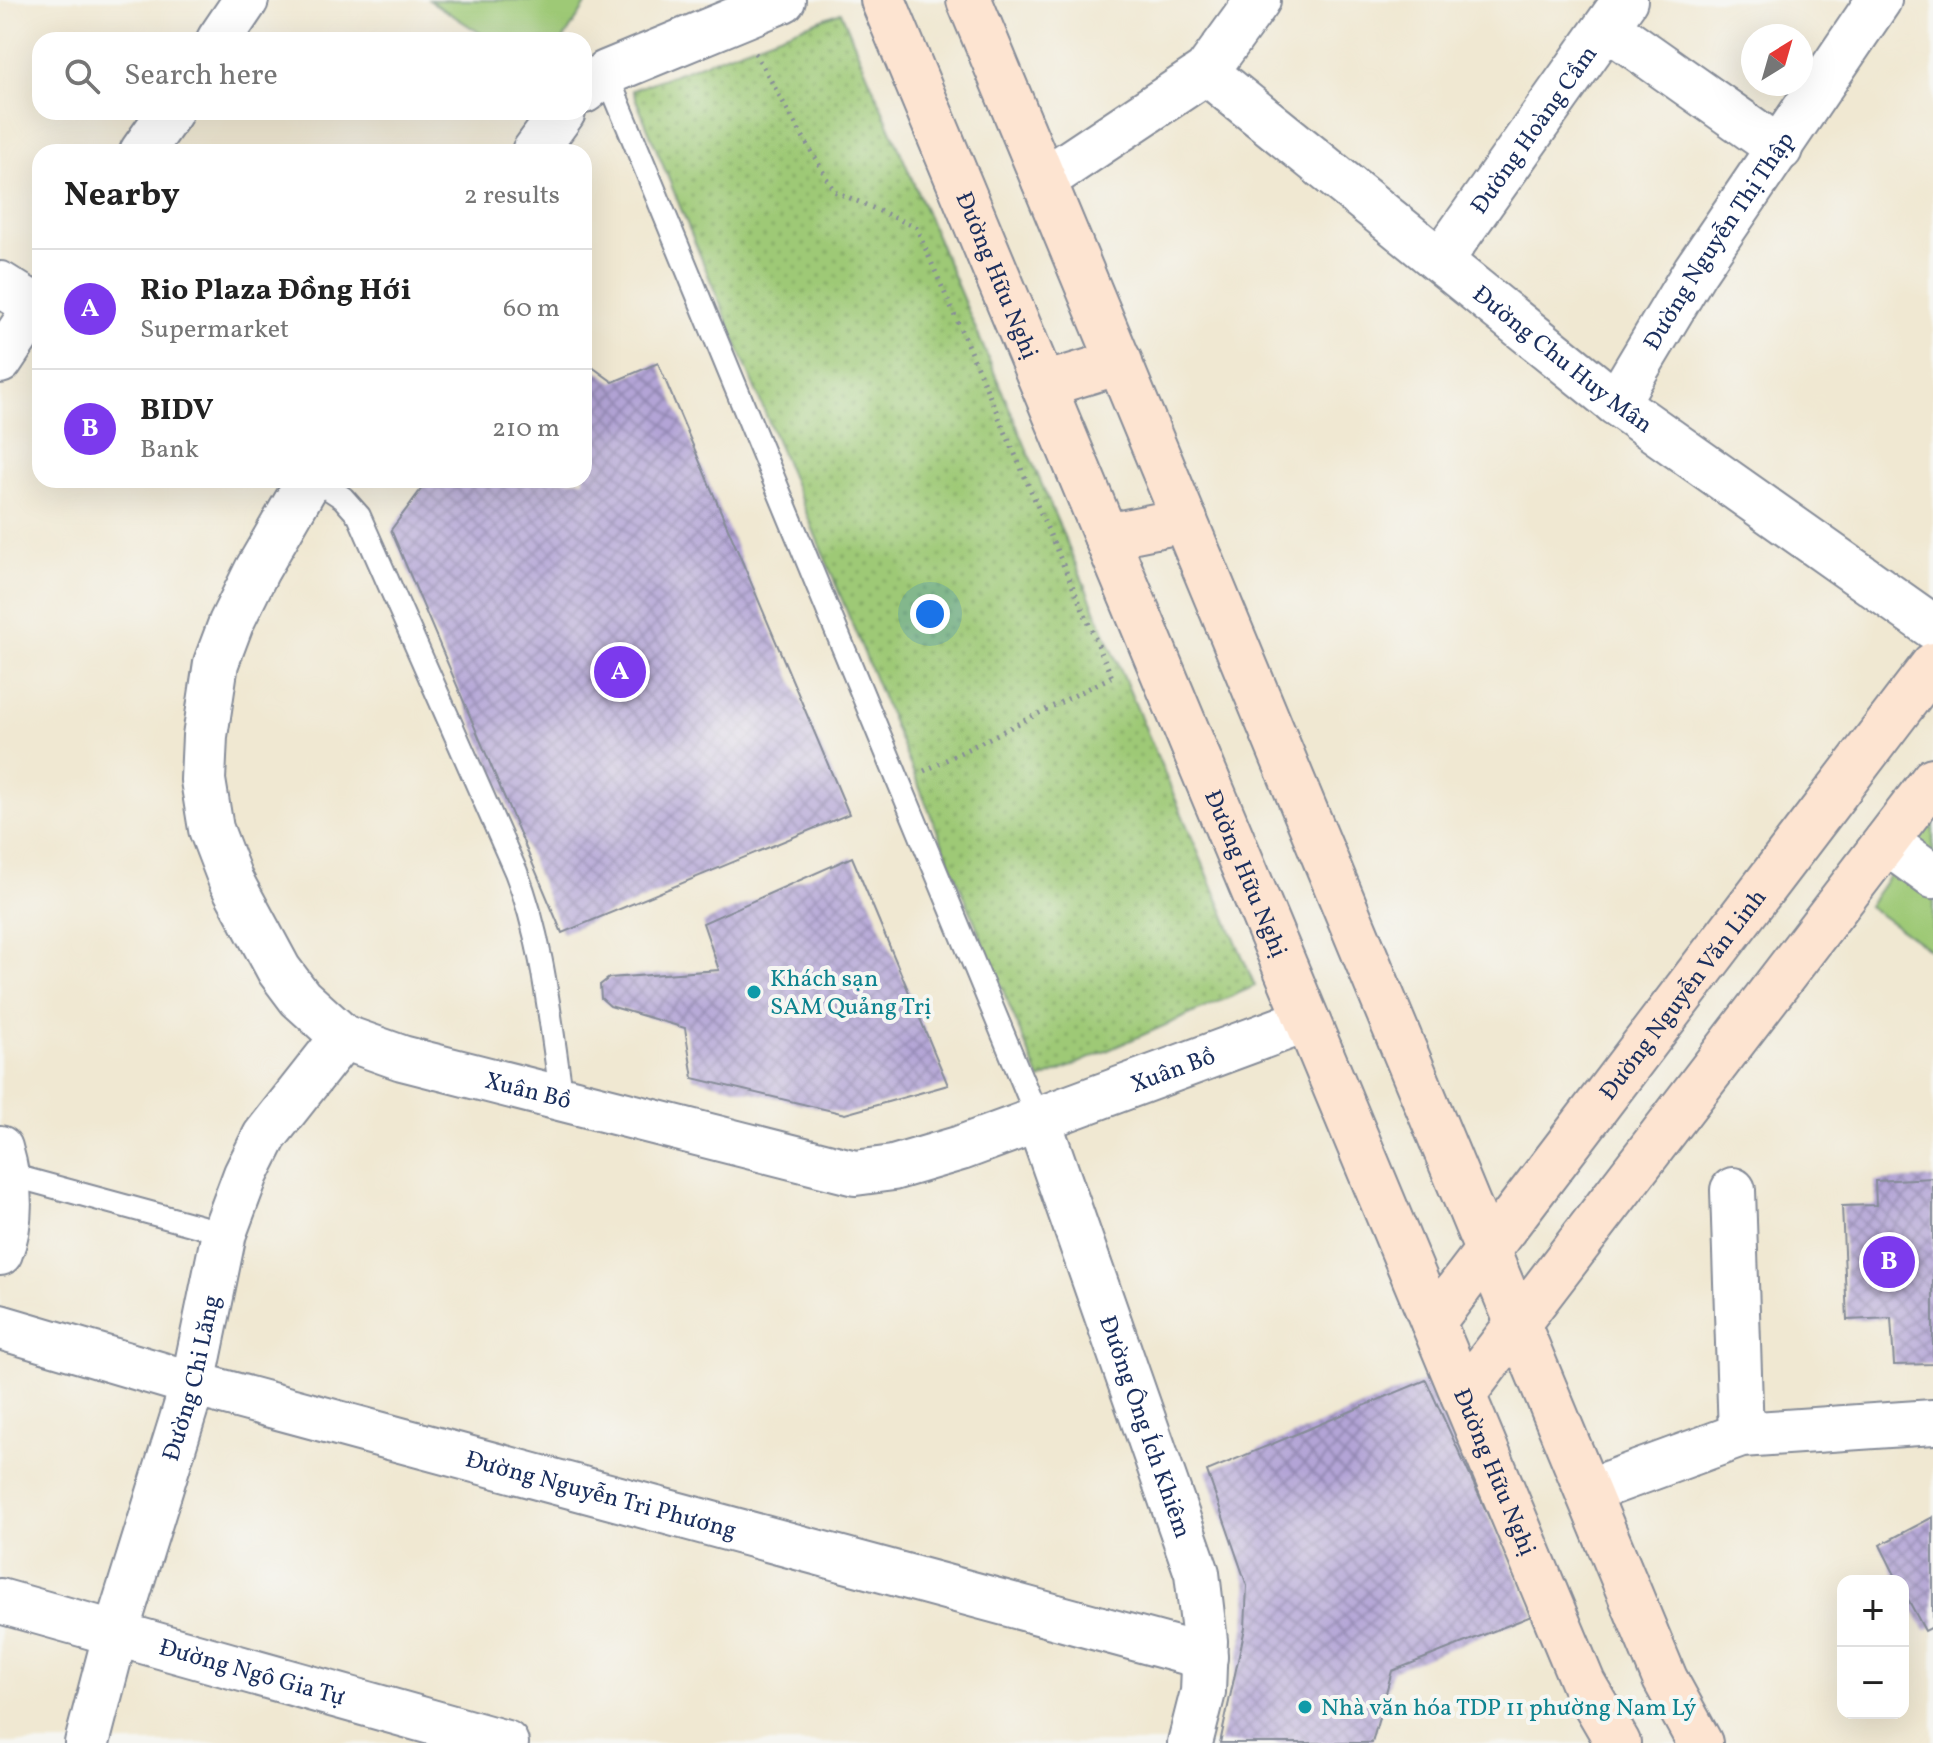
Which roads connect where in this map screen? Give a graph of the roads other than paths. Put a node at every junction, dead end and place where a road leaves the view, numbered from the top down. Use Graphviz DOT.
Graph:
graph roads {
  1 [pos="246,0"];
  2 [pos="783,0"];
  3 [pos="883,0"];
  4 [pos="969,0"];
  5 [pos="1258,0"];
  6 [pos="1879,0"];
  7 [pos="1616,13"];
  8 [pos="224,32"];
  9 [pos="1206,72"];
  10 [pos="595,82"];
  11 [pos="164,120"];
  12 [pos="557,120"];
  13 [pos="148,144"];
  14 [pos="540,144"];
  15 [pos="1780,149"];
  16 [pos="1044,180"];
  17 [pos="1441,260"];
  18 [pos="0,284"];
  19 [pos="32,302"];
  20 [pos="32,316"];
  21 [pos="0,361"];
  22 [pos="1120,362"];
  23 [pos="1044,385"];
  24 [pos="1616,403"];
  25 [pos="304,488"];
  26 [pos="328,488"];
  27 [pos="1185,520"];
  28 [pos="1106,536"];
  29 [pos="1933,627"];
  30 [pos="1933,665"];
  31 [pos="1933,780"];
  32 [pos="1830,800"];
  33 [pos="1886,842"];
  34 [pos="1933,876"];
  35 [pos="1307,1020"];
  36 [pos="343,1037"];
  37 [pos="562,1099"];
  38 [pos="1038,1119"];
  39 [pos="4,1161"];
  40 [pos="1733,1190"];
  41 [pos="224,1233"];
  42 [pos="1487,1250"];
  43 [pos="0,1253"];
  44 [pos="1433,1322"];
  45 [pos="1518,1324"];
  46 [pos="0,1327"];
  47 [pos="193,1384"];
  48 [pos="1463,1395"];
  49 [pos="1933,1422"];
  50 [pos="1741,1435"];
  51 [pos="1588,1491"];
  52 [pos="0,1601"];
  53 [pos="116,1632"];
  54 [pos="1205,1657"];
  55 [pos="87,1743"];
  56 [pos="506,1743"];
  57 [pos="1190,1743"];
  58 [pos="1618,1743"];
  59 [pos="1700,1743"];
  1 -- 8 [label="street"];
  2 -- 10 [label="street"];
  3 -- 23 [label="main road, Đường Hữu Nghị"];
  4 -- 16 [label="main road"];
  5 -- 9 [label="street"];
  6 -- 15 [label="street, Đường Nguyễn Thị Thập"];
  7 -- 15 [label="street"];
  7 -- 17 [label="street, Đường Hoàng Cầm"];
  9 -- 16 [label="street"];
  9 -- 17 [label="street, Đường Chu Huy Mân"];
  10 -- 38 [label="lane"];
  11 -- 13 [label="street"];
  12 -- 14 [label="street"];
  15 -- 24 [label="street, Đường Nguyễn Thị Thập"];
  16 -- 22 [label="main road"];
  17 -- 24 [label="street, Đường Chu Huy Mân"];
  18 -- 19 [label="street"];
  20 -- 21 [label="street"];
  22 -- 23 [label="main road"];
  22 -- 27 [label="main road"];
  23 -- 28 [label="main road, Đường Hữu Nghị"];
  24 -- 29 [label="street, Đường Chu Huy Mân"];
  25 -- 36 [label="street, Xuân Bồ"];
  26 -- 37 [label="lane"];
  27 -- 28 [label="main road"];
  27 -- 42 [label="main road"];
  28 -- 35 [label="main road, Đường Hữu Nghị"];
  30 -- 32 [label="main road, Đường Nguyễn Văn Linh"];
  31 -- 33 [label="main road"];
  32 -- 33 [label="main road"];
  32 -- 42 [label="main road, Đường Nguyễn Văn Linh"];
  33 -- 34 [label="street"];
  33 -- 45 [label="main road"];
  35 -- 38 [label="street, Xuân Bồ"];
  35 -- 44 [label="main road, Đường Hữu Nghị"];
  36 -- 37 [label="street, Xuân Bồ"];
  36 -- 41 [label="street, Đường Chi Lăng"];
  37 -- 38 [label="street, Xuân Bồ"];
  38 -- 54 [label="street, Đường Ông Ích Khiêm"];
  39 -- 41 [label="lane"];
  39 -- 43 [label="street"];
  40 -- 50 [label="street"];
  41 -- 47 [label="street, Đường Chi Lăng"];
  42 -- 44 [label="main road, Đường Nguyễn Văn Linh"];
  42 -- 45 [label="main road"];
  44 -- 48 [label="main road, Đường Hữu Nghị"];
  45 -- 48 [label="main road"];
  45 -- 51 [label="main road"];
  46 -- 47 [label="street, Đường Nguyễn Tri Phương"];
  47 -- 53 [label="street, Đường Chi Lăng"];
  47 -- 54 [label="street, Đường Nguyễn Tri Phương"];
  48 -- 58 [label="main road, Đường Hữu Nghị"];
  49 -- 50 [label="street"];
  50 -- 51 [label="street"];
  51 -- 59 [label="main road"];
  52 -- 53 [label="street, Đường Ngô Gia Tự"];
  53 -- 55 [label="street, Đường Chi Lăng"];
  53 -- 56 [label="street, Đường Ngô Gia Tự"];
  54 -- 57 [label="street, Đường Ông Ích Khiêm"];
}
